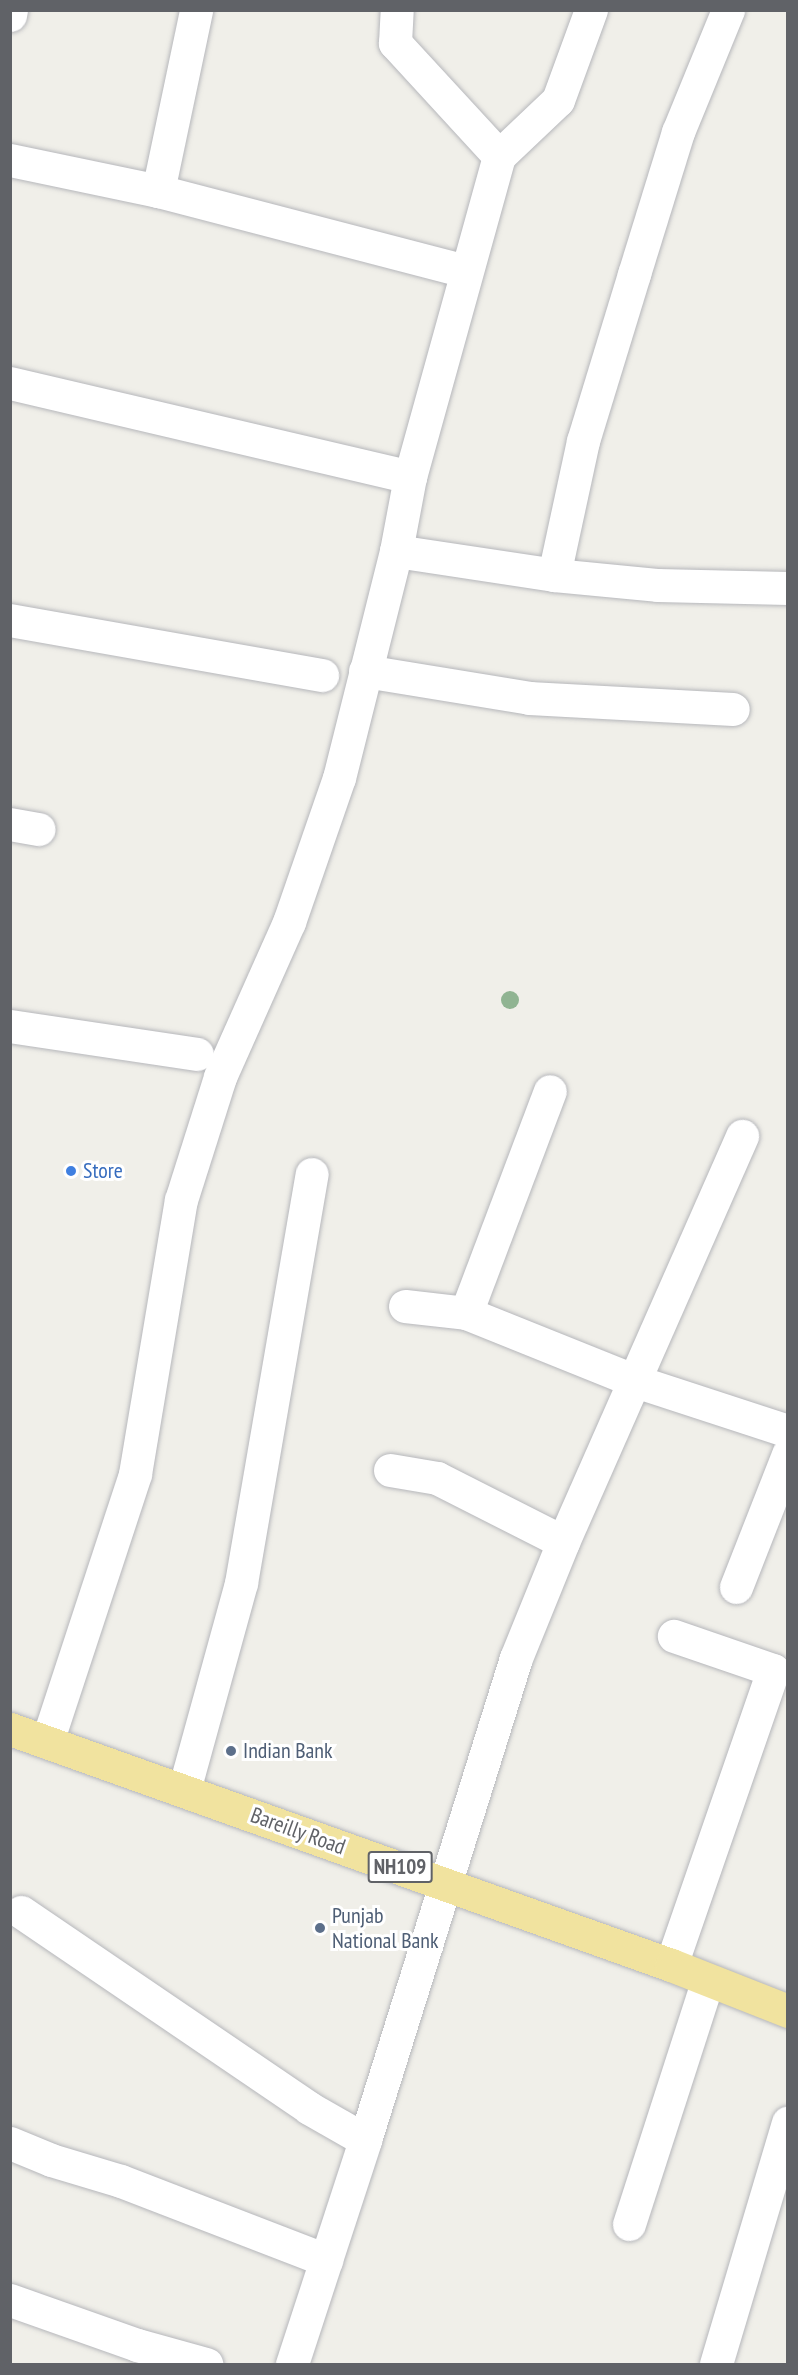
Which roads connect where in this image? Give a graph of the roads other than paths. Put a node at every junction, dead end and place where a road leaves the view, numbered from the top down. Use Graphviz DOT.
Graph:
graph roads {
  1 [pos="11,10"];
  2 [pos="196,10"];
  3 [pos="397,10"];
  4 [pos="591,10"];
  5 [pos="728,10"];
  6 [pos="10,15"];
  7 [pos="499,156"];
  8 [pos="10,160"];
  9 [pos="158,191"];
  10 [pos="466,272"];
  11 [pos="10,383"];
  12 [pos="410,477"];
  13 [pos="396,551"];
  14 [pos="554,575"];
  15 [pos="788,588"];
  16 [pos="10,620"];
  17 [pos="365,671"];
  18 [pos="322,675"];
  19 [pos="734,709"];
  20 [pos="10,1026"];
  21 [pos="197,1054"];
  22 [pos="550,1092"];
  23 [pos="742,1136"];
  24 [pos="312,1174"];
  25 [pos="405,1306"];
  26 [pos="466,1313"];
  27 [pos="635,1381"];
  28 [pos="788,1431"];
  29 [pos="788,1454"];
  30 [pos="390,1470"];
  31 [pos="563,1542"];
  32 [pos="736,1587"];
  33 [pos="674,1636"];
  34 [pos="10,1729"];
  35 [pos="47,1742"];
  36 [pos="184,1790"];
  37 [pos="446,1884"];
  38 [pos="21,1912"];
  39 [pos="671,1965"];
  40 [pos="708,1980"];
  41 [pos="786,2006"];
  42 [pos="788,2123"];
  43 [pos="365,2140"];
  44 [pos="10,2143"];
  45 [pos="629,2224"];
  46 [pos="326,2260"];
  47 [pos="10,2300"];
  48 [pos="206,2364"];
  49 [pos="292,2364"];
  50 [pos="716,2364"];
  1 -- 6 [label="street"];
  2 -- 9 [label="street"];
  3 -- 7 [label="street"];
  4 -- 7 [label="street"];
  5 -- 14 [label="street"];
  7 -- 10 [label="street"];
  8 -- 9 [label="street"];
  9 -- 10 [label="street"];
  10 -- 12 [label="street"];
  11 -- 12 [label="street"];
  12 -- 13 [label="street"];
  13 -- 14 [label="street"];
  13 -- 17 [label="street"];
  14 -- 15 [label="street"];
  16 -- 18 [label="street"];
  17 -- 19 [label="street"];
  17 -- 35 [label="street"];
  20 -- 21 [label="street"];
  22 -- 26 [label="street"];
  23 -- 27 [label="street"];
  24 -- 36 [label="street"];
  25 -- 26 [label="street"];
  26 -- 27 [label="street"];
  27 -- 28 [label="street"];
  27 -- 31 [label="street"];
  29 -- 32 [label="street"];
  30 -- 31 [label="street"];
  31 -- 37 [label="street"];
  33 -- 39 [label="street"];
  34 -- 35 [label="highway, Bareilly Road / NH109"];
  35 -- 36 [label="highway, Bareilly Road / NH109"];
  36 -- 37 [label="highway, Bareilly Road / NH109"];
  37 -- 39 [label="highway, Bareilly Road / NH109"];
  37 -- 43 [label="street"];
  38 -- 43 [label="street"];
  39 -- 40 [label="highway, Bareilly Road / NH109"];
  40 -- 41 [label="highway, Bareilly Road / NH109"];
  40 -- 45 [label="street"];
  42 -- 50 [label="street"];
  43 -- 46 [label="street"];
  44 -- 46 [label="street"];
  46 -- 49 [label="street"];
  47 -- 48 [label="street"];
}
